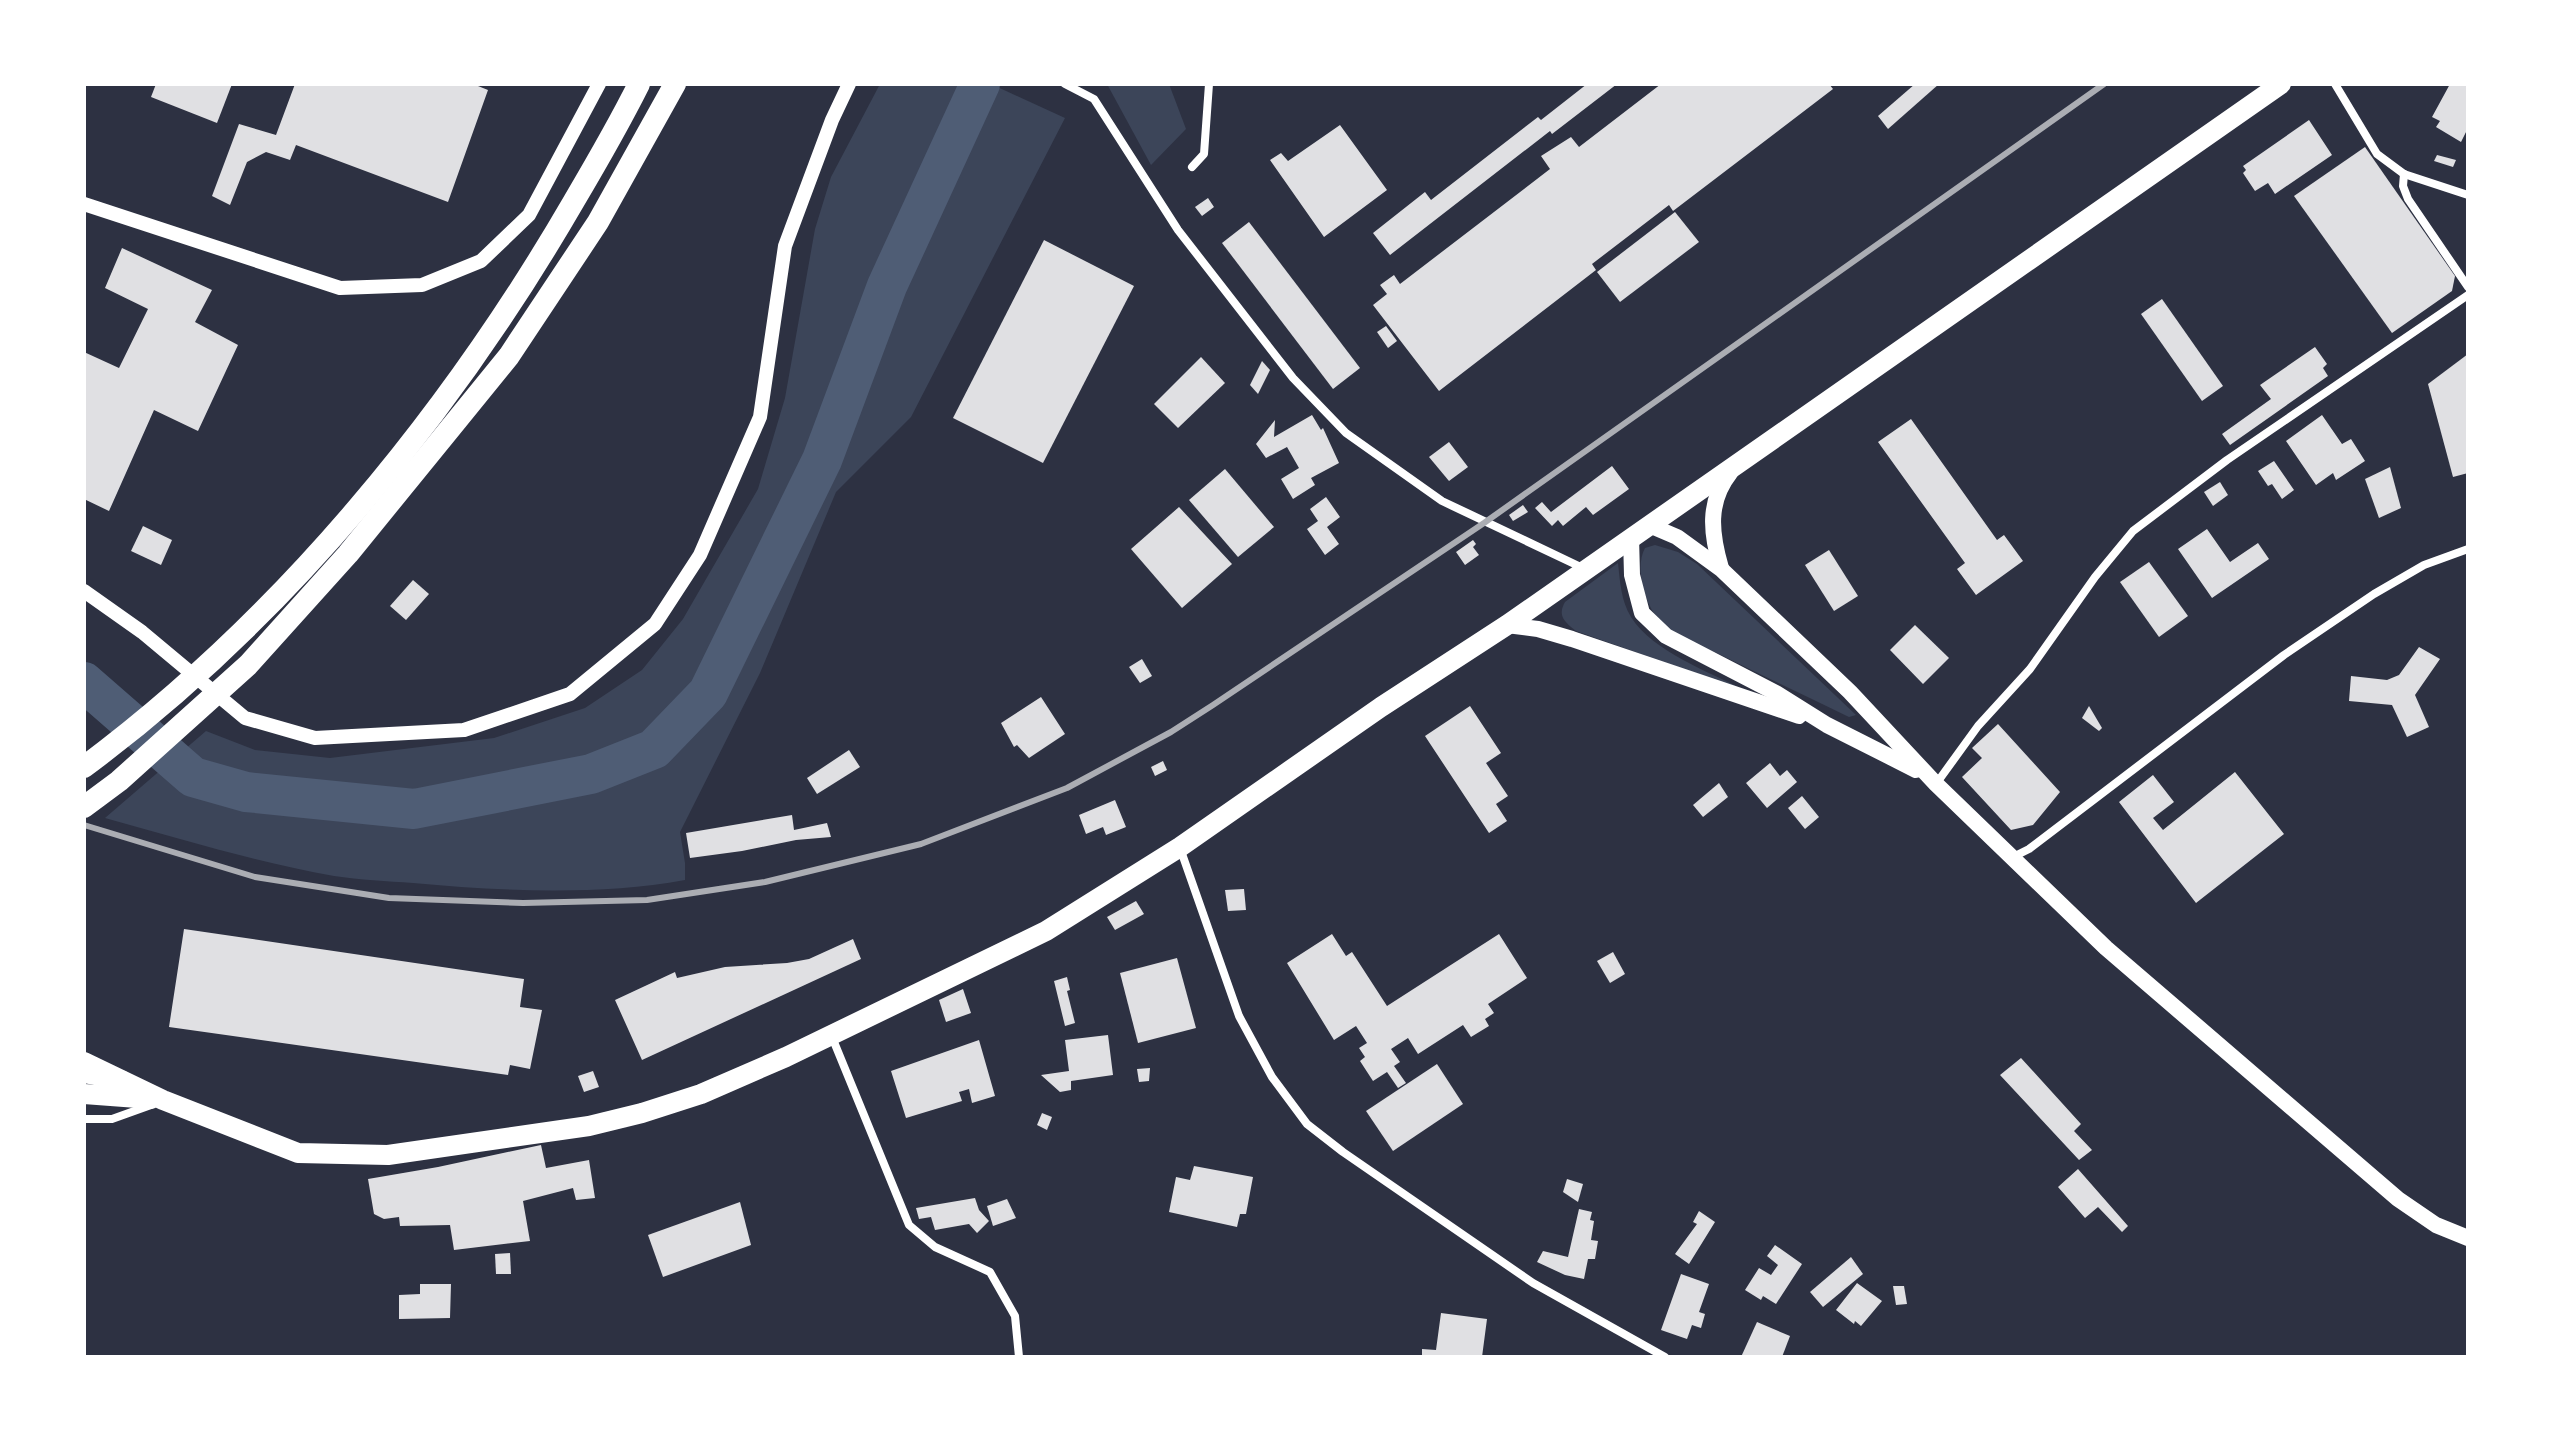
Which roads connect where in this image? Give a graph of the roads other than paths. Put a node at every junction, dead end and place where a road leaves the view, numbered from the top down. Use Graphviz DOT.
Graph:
graph roads {
  1 [pos="599,84"];
  2 [pos="639,84"];
  3 [pos="675,84"];
  4 [pos="849,84"];
  5 [pos="1065,84"];
  6 [pos="1209,84"];
  7 [pos="2281,84"];
  8 [pos="2335,84"];
  9 [pos="1192,167"];
  10 [pos="2404,174"];
  11 [pos="2468,195"];
  12 [pos="84,204"];
  13 [pos="2468,287"];
  14 [pos="2468,295"];
  15 [pos="1740,460"];
  16 [pos="1649,525"];
  17 [pos="1631,537"];
  18 [pos="2468,549"];
  19 [pos="1586,569"];
  20 [pos="1721,569"];
  21 [pos="84,591"];
  22 [pos="1507,625"];
  23 [pos="1827,725"];
  24 [pos="84,767"];
  25 [pos="1932,780"];
  26 [pos="87,806"];
  27 [pos="1180,847"];
  28 [pos="2013,857"];
  29 [pos="832,1036"];
  30 [pos="84,1062"];
  31 [pos="84,1073"];
  32 [pos="121,1080"];
  33 [pos="84,1094"];
  34 [pos="163,1100"];
  35 [pos="84,1119"];
  36 [pos="2468,1238"];
  37 [pos="1019,1357"];
  38 [pos="1665,1357"];
  1 -- 12 [label="street"];
  2 -- 24 [label="highway"];
  3 -- 26 [label="highway"];
  4 -- 21 [label="street"];
  5 -- 19 [label="street"];
  6 -- 9 [label="street"];
  7 -- 15 [label="main road"];
  8 -- 10 [label="street"];
  10 -- 11 [label="street"];
  10 -- 13 [label="street"];
  14 -- 25 [label="street"];
  15 -- 16 [label="main road"];
  15 -- 20 [label="main road"];
  16 -- 17 [label="main road"];
  16 -- 20 [label="main road"];
  17 -- 19 [label="main road"];
  17 -- 23 [label="main road"];
  18 -- 28 [label="street"];
  19 -- 22 [label="main road"];
  20 -- 25 [label="main road"];
  22 -- 23 [label="main road"];
  22 -- 27 [label="main road"];
  23 -- 25 [label="main road"];
  25 -- 28 [label="main road"];
  27 -- 29 [label="main road"];
  27 -- 38 [label="street"];
  28 -- 36 [label="main road"];
  29 -- 34 [label="main road"];
  29 -- 37 [label="street"];
  30 -- 32 [label="main road"];
  31 -- 32 [label="main road"];
  32 -- 34 [label="main road"];
  33 -- 34 [label="main road"];
  34 -- 35 [label="street"];
}
